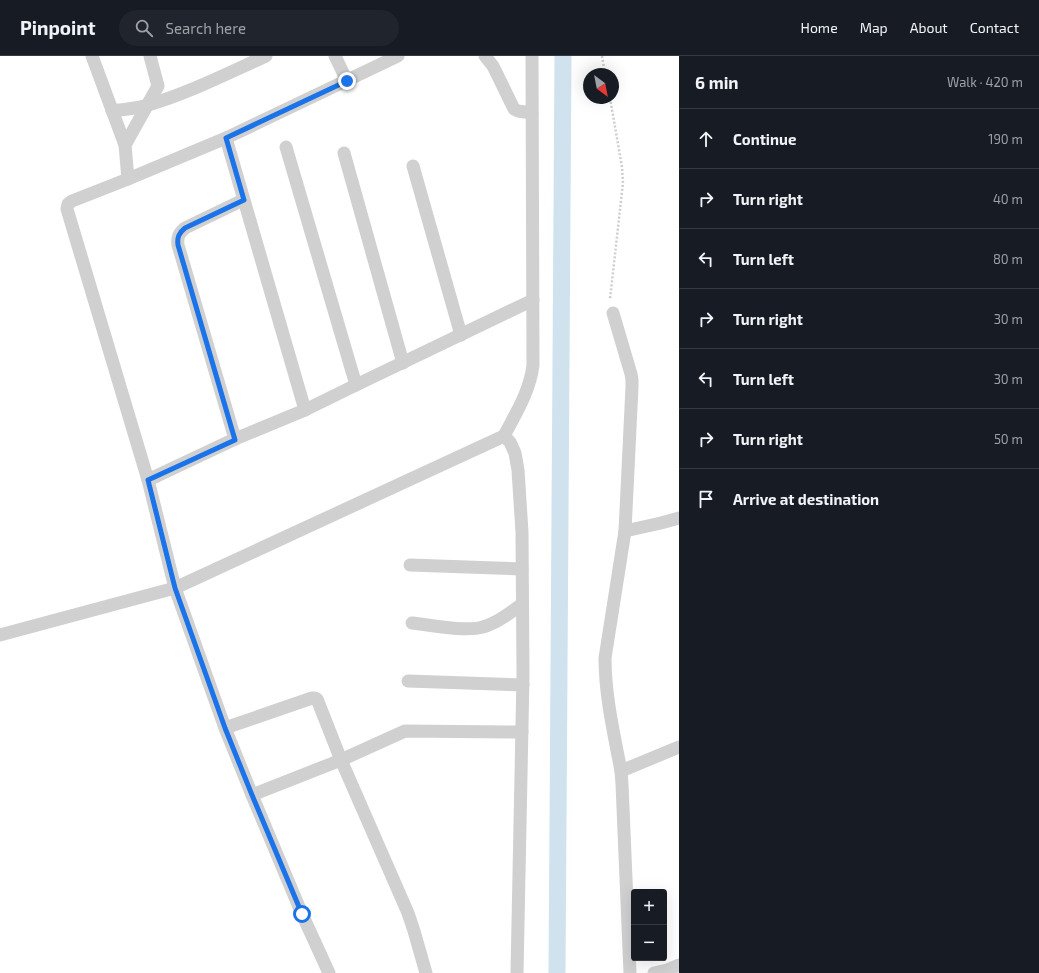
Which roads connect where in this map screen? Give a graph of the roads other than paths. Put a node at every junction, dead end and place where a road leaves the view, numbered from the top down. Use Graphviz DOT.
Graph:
graph roads {
  1 [pos="92,56"];
  2 [pos="150,56"];
  3 [pos="266,56"];
  4 [pos="335,56"];
  5 [pos="398,56"];
  6 [pos="485,56"];
  7 [pos="532,56"];
  8 [pos="347,81"];
  9 [pos="148,105"];
  10 [pos="112,111"];
  11 [pos="532,113"];
  12 [pos="226,138"];
  13 [pos="125,145"];
  14 [pos="286,147"];
  15 [pos="344,153"];
  16 [pos="413,166"];
  17 [pos="128,179"];
  18 [pos="244,200"];
  19 [pos="533,300"];
  20 [pos="613,314"];
  21 [pos="461,335"];
  22 [pos="403,363"];
  23 [pos="356,385"];
  24 [pos="305,410"];
  25 [pos="504,436"];
  26 [pos="235,440"];
  27 [pos="148,480"];
  28 [pos="679,518"];
  29 [pos="625,531"];
  30 [pos="410,565"];
  31 [pos="522,569"];
  32 [pos="175,588"];
  33 [pos="522,604"];
  34 [pos="412,623"];
  35 [pos="0,635"];
  36 [pos="408,681"];
  37 [pos="523,685"];
  38 [pos="225,728"];
  39 [pos="522,732"];
  40 [pos="679,747"];
  41 [pos="341,760"];
  42 [pos="621,771"];
  43 [pos="252,795"];
  44 [pos="679,965"];
  45 [pos="329,973"];
  46 [pos="426,973"];
  47 [pos="517,973"];
  48 [pos="630,973"];
  49 [pos="654,973"];
  1 -- 10 [label="street"];
  2 -- 9 [label="street"];
  3 -- 9 [label="street"];
  4 -- 8 [label="street"];
  5 -- 8 [label="street"];
  6 -- 11 [label="street"];
  7 -- 11 [label="street"];
  8 -- 12 [label="street"];
  9 -- 10 [label="street"];
  9 -- 13 [label="street"];
  10 -- 13 [label="street"];
  11 -- 19 [label="street"];
  12 -- 17 [label="street"];
  12 -- 18 [label="street"];
  13 -- 17 [label="street"];
  14 -- 23 [label="street"];
  15 -- 22 [label="street"];
  16 -- 21 [label="street"];
  17 -- 27 [label="street"];
  18 -- 24 [label="street"];
  18 -- 26 [label="street"];
  19 -- 21 [label="street"];
  19 -- 25 [label="street"];
  20 -- 29 [label="street"];
  21 -- 22 [label="street"];
  22 -- 23 [label="street"];
  23 -- 24 [label="street"];
  24 -- 26 [label="street"];
  25 -- 31 [label="street"];
  25 -- 32 [label="street"];
  26 -- 27 [label="street"];
  27 -- 32 [label="street"];
  28 -- 29 [label="street"];
  29 -- 42 [label="street"];
  30 -- 31 [label="street"];
  31 -- 33 [label="street"];
  32 -- 35 [label="street"];
  32 -- 38 [label="street"];
  33 -- 34 [label="street"];
  33 -- 37 [label="street"];
  36 -- 37 [label="street"];
  37 -- 39 [label="street"];
  38 -- 41 [label="street"];
  38 -- 43 [label="street"];
  39 -- 41 [label="street"];
  39 -- 47 [label="street"];
  40 -- 42 [label="street"];
  41 -- 43 [label="street"];
  41 -- 46 [label="street"];
  42 -- 48 [label="street"];
  43 -- 45 [label="street"];
  44 -- 49 [label="street"];
}
